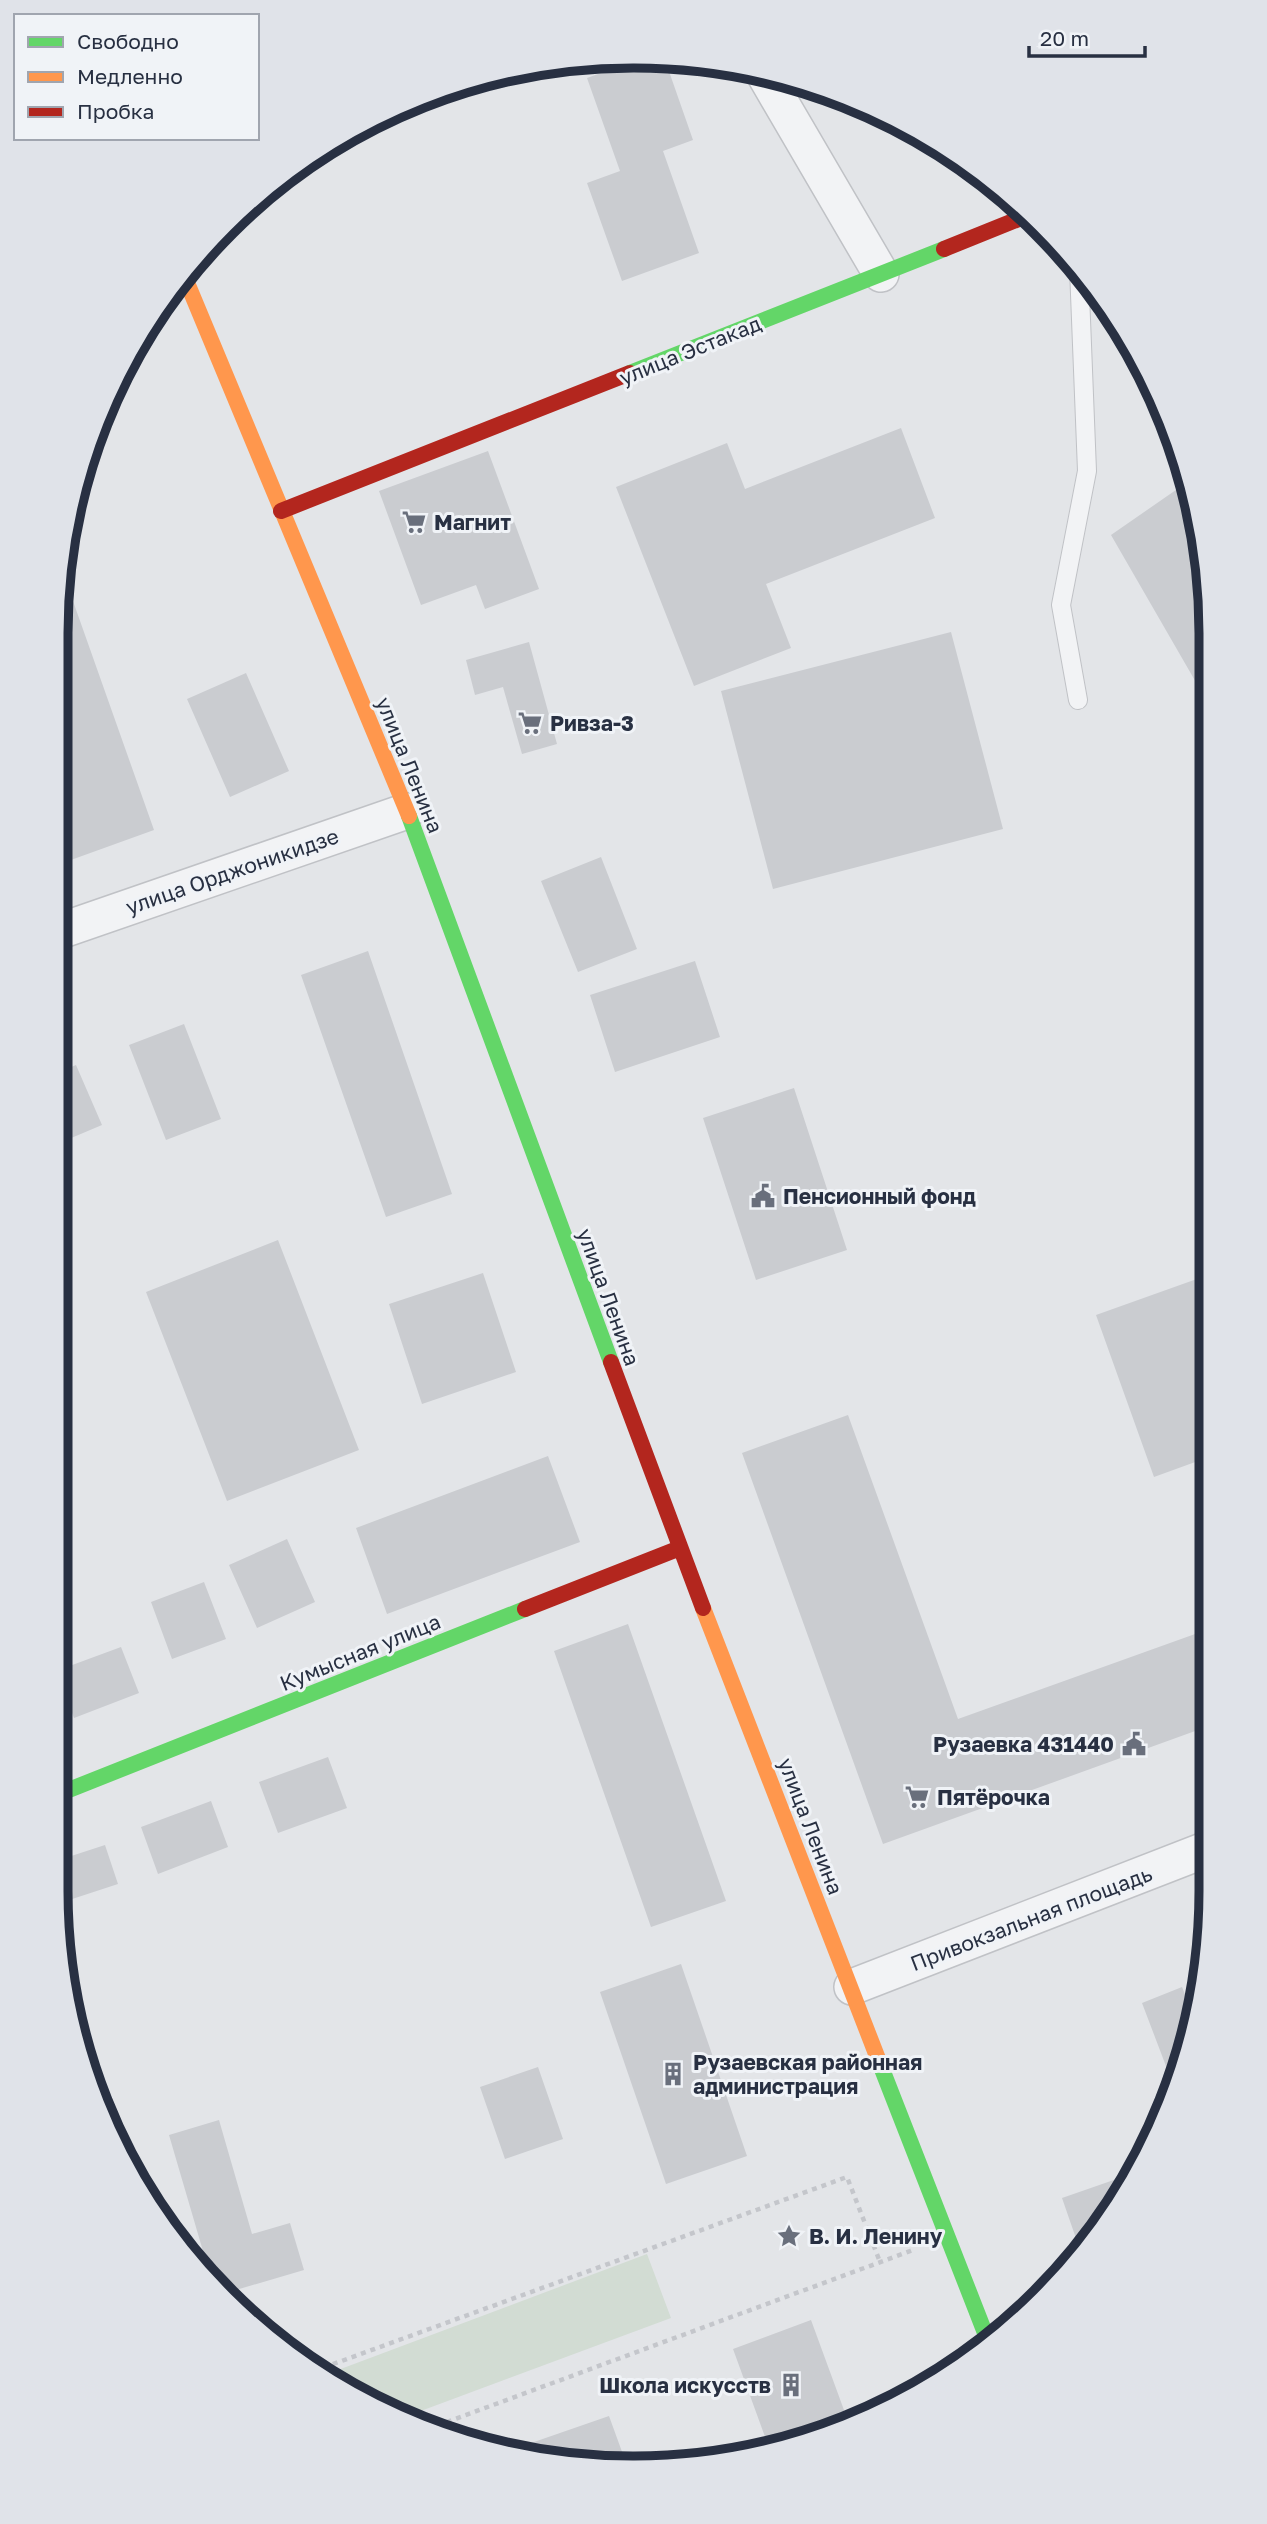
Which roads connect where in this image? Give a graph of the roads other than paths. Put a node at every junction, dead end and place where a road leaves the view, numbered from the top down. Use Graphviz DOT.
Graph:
graph roads {
  1 [pos="771,86"];
  2 [pos="1017,219"];
  3 [pos="881,274"];
  4 [pos="188,286"];
  5 [pos="1080,286"];
  6 [pos="281,511"];
  7 [pos="1078,700"];
  8 [pos="407,811"];
  9 [pos="68,928"];
  10 [pos="680,1548"];
  11 [pos="68,1790"];
  12 [pos="1199,1852"];
  13 [pos="852,1987"];
  14 [pos="985,2333"];
  1 -- 3 [label="street"];
  2 -- 3 [label="street, улица Эстакад"];
  3 -- 6 [label="street, улица Эстакад"];
  4 -- 6 [label="street, улица Ленина"];
  5 -- 7 [label="lane"];
  6 -- 8 [label="street, улица Ленина"];
  8 -- 9 [label="street, улица Орджоникидзе"];
  8 -- 10 [label="street, улица Ленина"];
  10 -- 11 [label="street, Кумысная улица"];
  10 -- 13 [label="street, улица Ленина"];
  12 -- 13 [label="street, Привокзальная площадь"];
  13 -- 14 [label="street, улица Ленина"];
}
